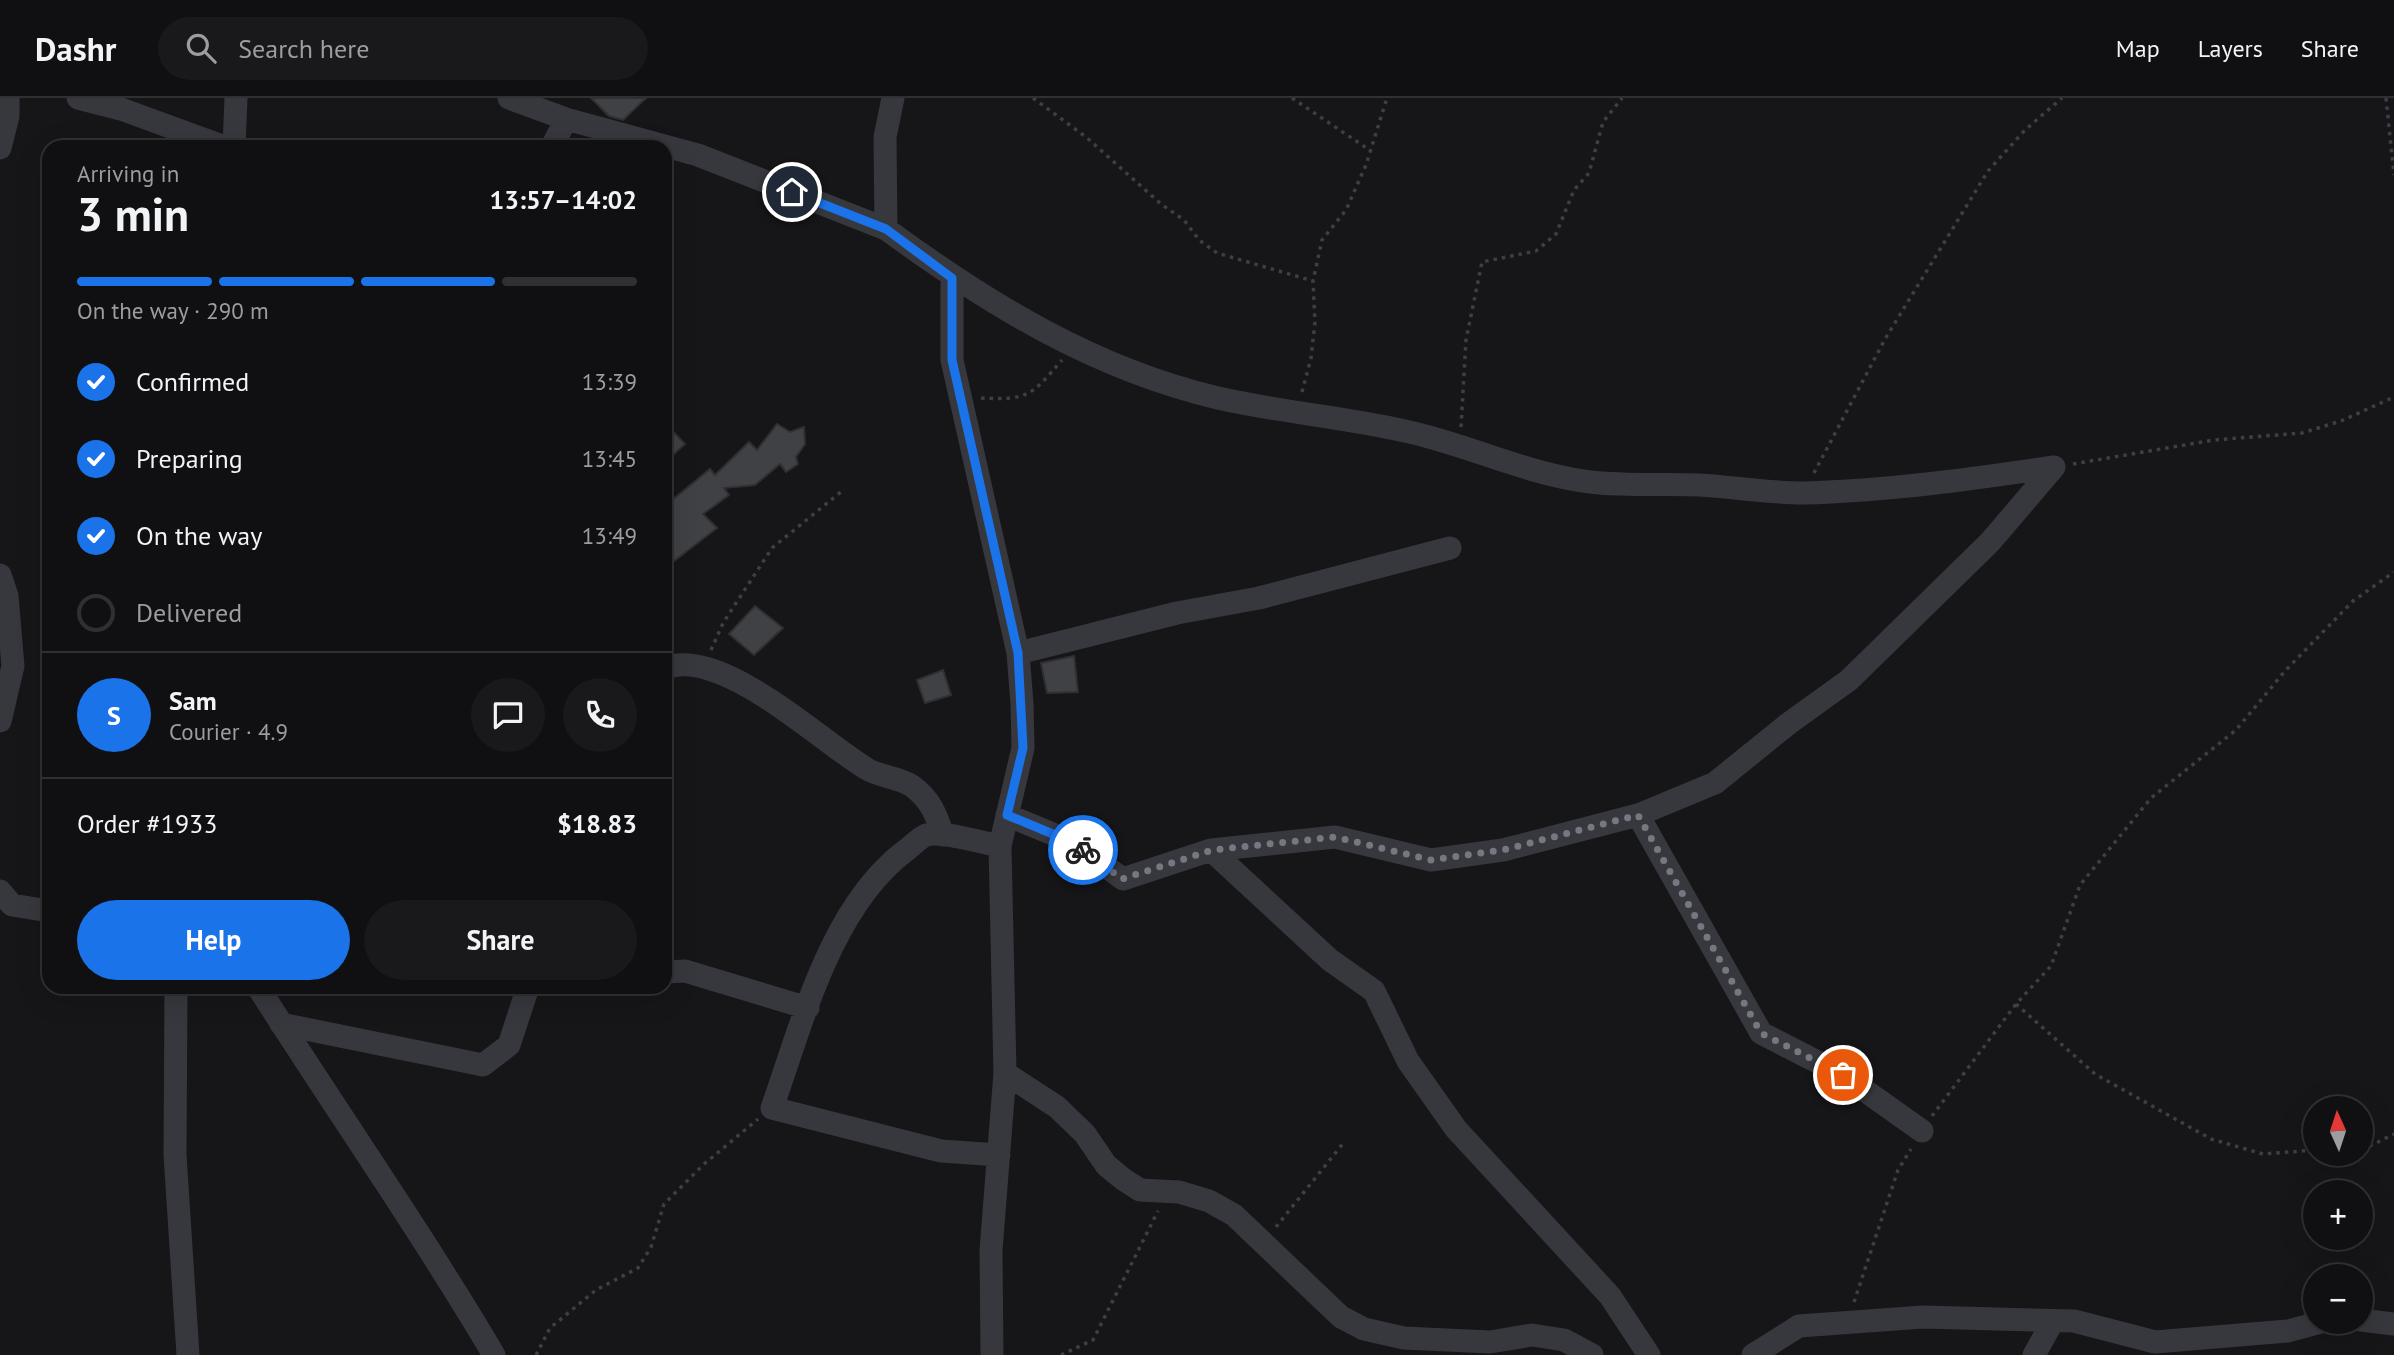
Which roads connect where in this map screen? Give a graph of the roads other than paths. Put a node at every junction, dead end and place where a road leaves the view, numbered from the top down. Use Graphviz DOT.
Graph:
graph roads {
  1 [pos="8,98"];
  2 [pos="78,98"];
  3 [pos="236,98"];
  4 [pos="509,98"];
  5 [pos="893,98"];
  6 [pos="566,120"];
  7 [pos="206,140"];
  8 [pos="234,140"];
  9 [pos="556,140"];
  10 [pos="641,140"];
  11 [pos="0,148"];
  12 [pos="672,148"];
  13 [pos="886,229"];
  14 [pos="952,278"];
  15 [pos="1450,548"];
  16 [pos="1,580"];
  17 [pos="1018,653"];
  18 [pos="672,665"];
  19 [pos="0,720"];
  20 [pos="1007,815"];
  21 [pos="1638,815"];
  22 [pos="943,835"];
  23 [pos="1000,846"];
  24 [pos="1212,850"];
  25 [pos="0,891"];
  26 [pos="42,910"];
  27 [pos="672,972"];
  28 [pos="176,994"];
  29 [pos="263,994"];
  30 [pos="526,994"];
  31 [pos="808,1008"];
  32 [pos="282,1024"];
  33 [pos="1005,1073"];
  34 [pos="1922,1131"];
  35 [pos="999,1155"];
  36 [pos="2053,1321"];
  37 [pos="2373,1321"];
  38 [pos="2394,1324"];
  39 [pos="2303,1327"];
  40 [pos="1447,1346"];
  41 [pos="188,1355"];
  42 [pos="494,1355"];
  43 [pos="992,1355"];
  44 [pos="1592,1355"];
  45 [pos="1649,1355"];
  46 [pos="1753,1355"];
  47 [pos="2034,1355"];
  1 -- 11 [label="street"];
  2 -- 7 [label="street"];
  3 -- 8 [label="street"];
  4 -- 6 [label="street"];
  5 -- 13 [label="street"];
  6 -- 9 [label="street"];
  6 -- 10 [label="street"];
  12 -- 13 [label="street"];
  13 -- 14 [label="street"];
  14 -- 17 [label="street"];
  14 -- 21 [label="street"];
  15 -- 17 [label="street"];
  16 -- 19 [label="street"];
  17 -- 20 [label="street"];
  18 -- 22 [label="street"];
  20 -- 23 [label="street"];
  20 -- 24 [label="street"];
  21 -- 24 [label="street"];
  21 -- 34 [label="street"];
  22 -- 23 [label="street"];
  22 -- 31 [label="street"];
  23 -- 33 [label="street"];
  24 -- 45 [label="street"];
  25 -- 26 [label="street"];
  27 -- 31 [label="street"];
  28 -- 41 [label="street"];
  29 -- 32 [label="street"];
  30 -- 32 [label="street"];
  31 -- 35 [label="street"];
  32 -- 42 [label="street"];
  33 -- 35 [label="street"];
  33 -- 40 [label="street"];
  35 -- 43 [label="street"];
  36 -- 39 [label="street"];
  36 -- 46 [label="street"];
  36 -- 47 [label="street"];
  37 -- 38 [label="street"];
  40 -- 44 [label="street"];
}
